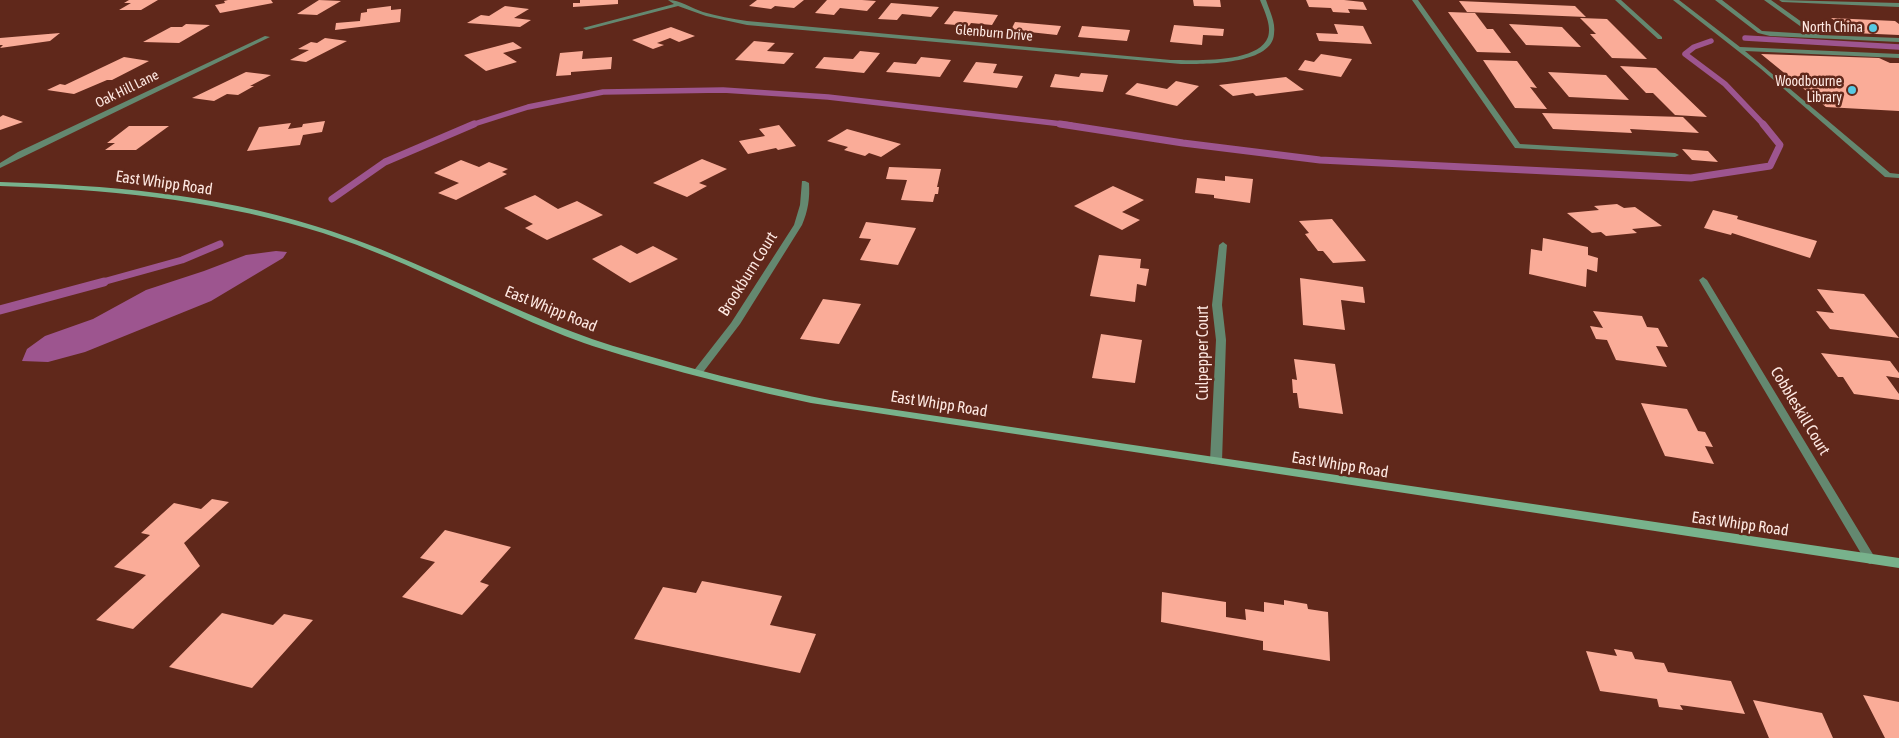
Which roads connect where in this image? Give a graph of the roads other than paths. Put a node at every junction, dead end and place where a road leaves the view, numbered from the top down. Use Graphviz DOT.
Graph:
graph roads {
  1 [pos="671,0"];
  2 [pos="1263,0"];
  3 [pos="1415,0"];
  4 [pos="1618,0"];
  5 [pos="1676,0"];
  6 [pos="1718,0"];
  7 [pos="1767,0"];
  8 [pos="1782,0"];
  9 [pos="679,4"];
  10 [pos="1891,4"];
  11 [pos="1899,5"];
  12 [pos="1899,9"];
  13 [pos="586,28"];
  14 [pos="267,37"];
  15 [pos="1819,37"];
  16 [pos="1660,38"];
  17 [pos="1899,40"];
  18 [pos="1739,49"];
  19 [pos="1899,56"];
  20 [pos="1676,155"];
  21 [pos="0,166"];
  22 [pos="1899,176"];
  23 [pos="805,183"];
  24 [pos="0,184"];
  25 [pos="1223,245"];
  26 [pos="1703,280"];
  27 [pos="697,373"];
  28 [pos="1216,461"];
  29 [pos="1870,559"];
  30 [pos="1899,563"];
  1 -- 9 [label="street, Glenburn Drive"];
  2 -- 9 [label="street, Glenburn Drive"];
  3 -- 20 [label="street"];
  4 -- 16 [label="street"];
  5 -- 18 [label="street"];
  6 -- 15 [label="street"];
  7 -- 15 [label="street"];
  8 -- 10 [label="street"];
  9 -- 13 [label="street"];
  10 -- 11 [label="street"];
  10 -- 12 [label="street"];
  14 -- 21 [label="street, Oak Hill Lane"];
  15 -- 17 [label="street"];
  18 -- 19 [label="street"];
  18 -- 22 [label="street"];
  23 -- 27 [label="street, Brookburn Court"];
  24 -- 27 [label="main road, East Whipp Road"];
  25 -- 28 [label="street, Culpepper Court"];
  26 -- 29 [label="street, Cobbleskill Court"];
  27 -- 28 [label="main road, East Whipp Road"];
  28 -- 29 [label="main road, East Whipp Road"];
  29 -- 30 [label="main road, East Whipp Road"];
}
